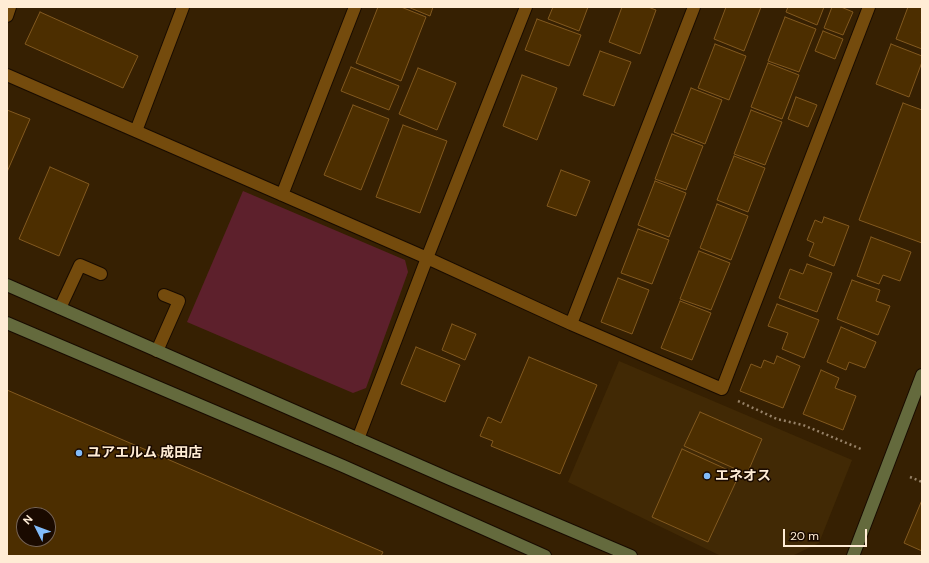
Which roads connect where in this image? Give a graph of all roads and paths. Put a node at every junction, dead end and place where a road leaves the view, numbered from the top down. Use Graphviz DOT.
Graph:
graph roads {
  1 [pos="10,7"];
  2 [pos="183,7"];
  3 [pos="355,7"];
  4 [pos="524,7"];
  5 [pos="694,7"];
  6 [pos="869,7"];
  7 [pos="7,16"];
  8 [pos="7,75"];
  9 [pos="136,131"];
  10 [pos="282,196"];
  11 [pos="427,258"];
  12 [pos="101,274"];
  13 [pos="7,285"];
  14 [pos="164,295"];
  15 [pos="60,308"];
  16 [pos="7,323"];
  17 [pos="571,324"];
  18 [pos="158,351"];
  19 [pos="922,375"];
  20 [pos="722,389"];
  21 [pos="358,439"];
  22 [pos="861,448"];
  23 [pos="910,477"];
  24 [pos="922,482"];
  25 [pos="545,556"];
  26 [pos="631,556"];
  27 [pos="853,556"];
  1 -- 7 [label="street"];
  2 -- 9 [label="street"];
  3 -- 10 [label="street"];
  4 -- 11 [label="street"];
  5 -- 17 [label="street"];
  6 -- 20 [label="street"];
  8 -- 9 [label="street"];
  9 -- 10 [label="street"];
  10 -- 11 [label="street"];
  11 -- 17 [label="street"];
  11 -- 21 [label="street"];
  12 -- 15 [label="street"];
  13 -- 15 [label="street"];
  14 -- 18 [label="street"];
  15 -- 18 [label="street"];
  16 -- 25 [label="street"];
  17 -- 20 [label="street"];
  18 -- 21 [label="street"];
  19 -- 27 [label="street"];
  20 -- 22 [label="path"];
  21 -- 26 [label="street"];
  23 -- 24 [label="path"];
}
